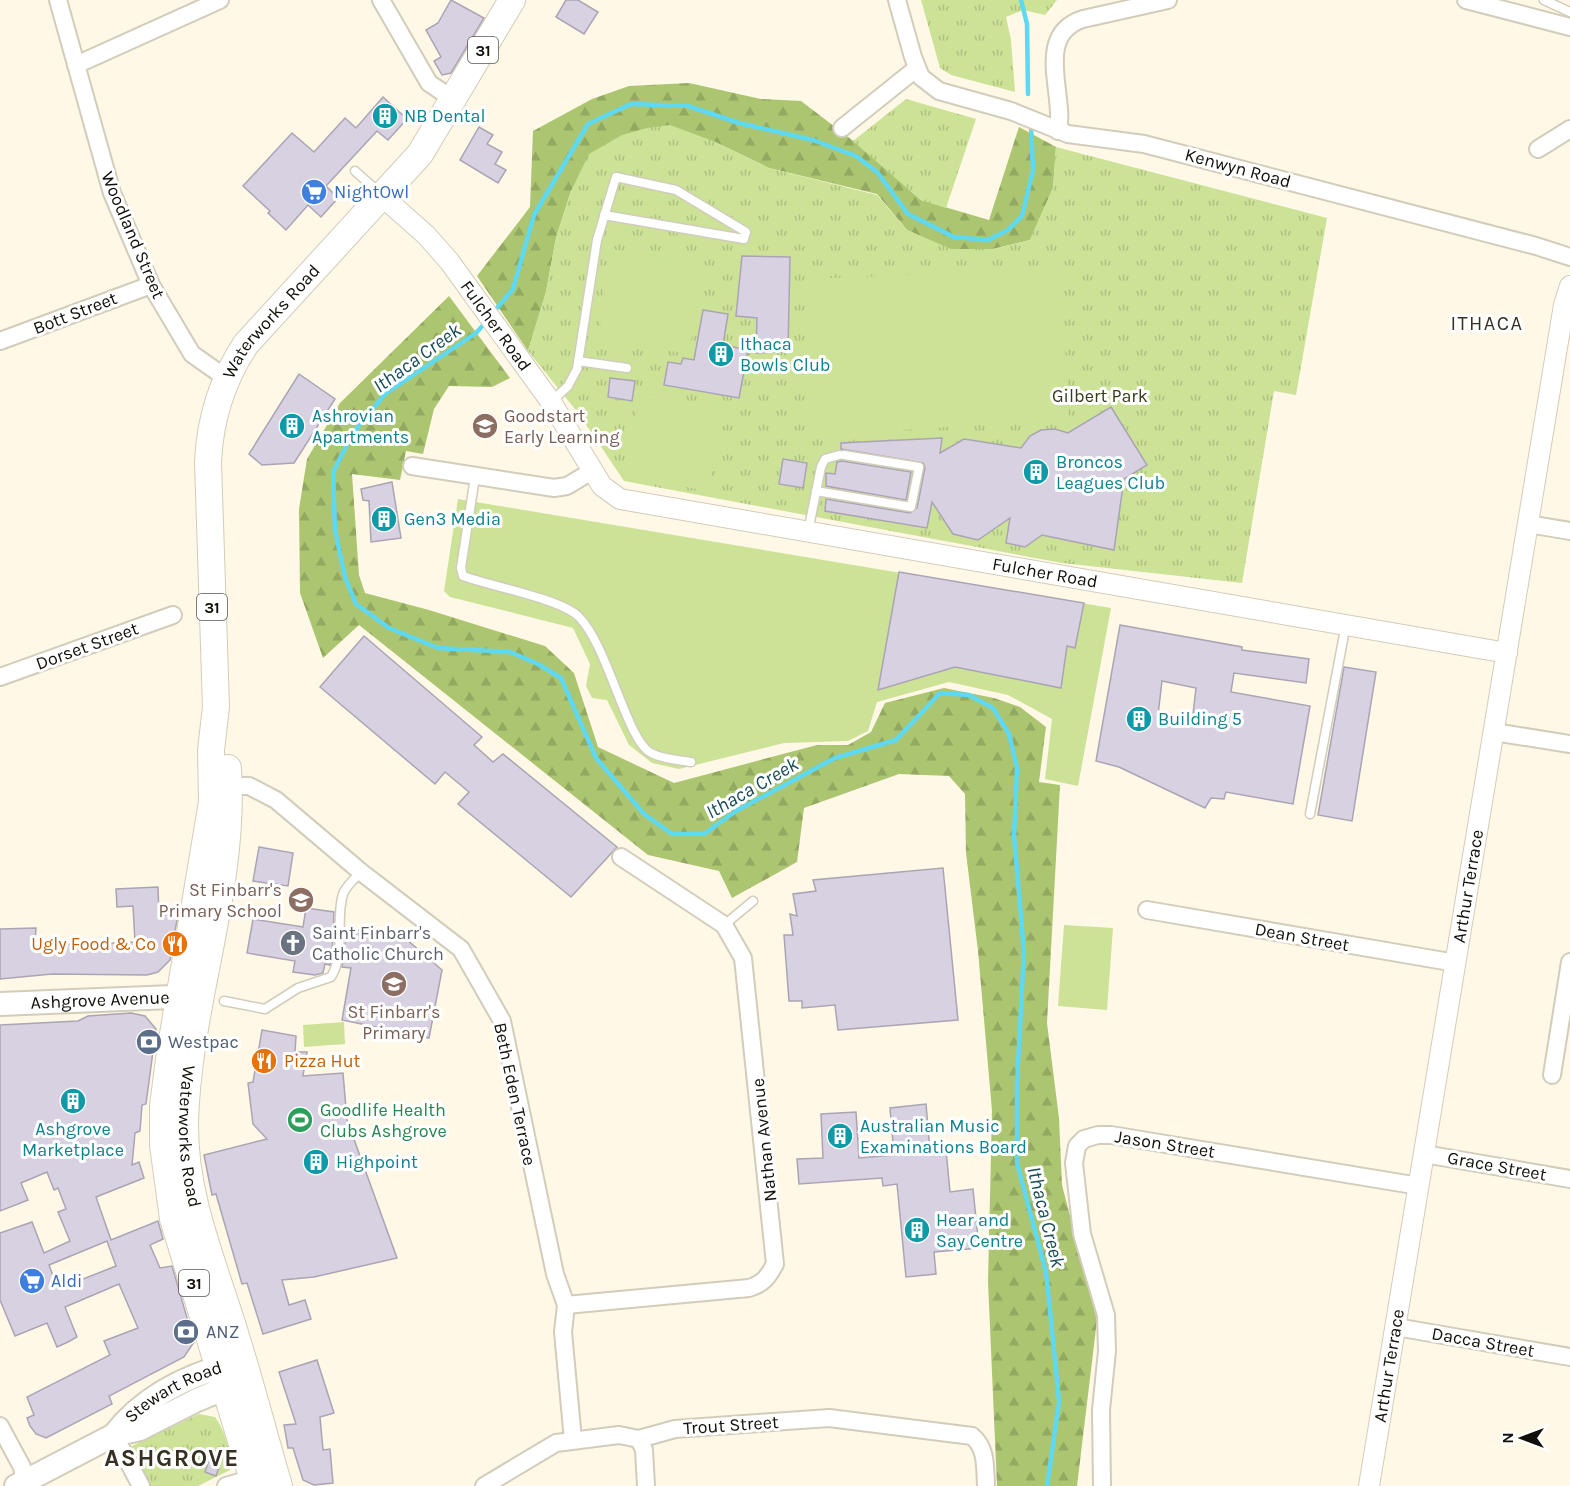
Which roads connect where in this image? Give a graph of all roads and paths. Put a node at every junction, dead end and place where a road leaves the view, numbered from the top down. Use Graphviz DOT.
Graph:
graph roads {
  1 [pos="58,0"];
  2 [pos="220,0"];
  3 [pos="381,0"];
  4 [pos="512,0"];
  5 [pos="897,0"];
  6 [pos="1168,0"];
  7 [pos="1466,0"];
  8 [pos="1544,0"];
  9 [pos="1570,12"];
  10 [pos="1570,27"];
  11 [pos="76,65"];
  12 [pos="916,68"];
  13 [pos="454,100"];
  14 [pos="842,128"];
  15 [pos="1570,129"];
  16 [pos="1059,131"];
  17 [pos="1538,149"];
  18 [pos="355,171"];
  19 [pos="383,196"];
  20 [pos="604,215"];
  21 [pos="1570,257"];
  22 [pos="151,285"];
  23 [pos="1570,286"];
  24 [pos="0,341"];
  25 [pos="578,361"];
  26 [pos="627,368"];
  27 [pos="226,378"];
  28 [pos="551,402"];
  29 [pos="412,466"];
  30 [pos="592,471"];
  31 [pos="475,477"];
  32 [pos="816,491"];
  33 [pos="1528,524"];
  34 [pos="1570,531"];
  35 [pos="808,532"];
  36 [pos="173,615"];
  37 [pos="1346,624"];
  38 [pos="1507,653"];
  39 [pos="0,677"];
  40 [pos="1494,732"];
  41 [pos="1570,744"];
  42 [pos="691,762"];
  43 [pos="221,786"];
  44 [pos="1310,814"];
  45 [pos="621,857"];
  46 [pos="361,872"];
  47 [pos="753,901"];
  48 [pos="1147,910"];
  49 [pos="724,925"];
  50 [pos="1570,962"];
  51 [pos="1456,963"];
  52 [pos="201,998"];
  53 [pos="0,1004"];
  54 [pos="1552,1075"];
  55 [pos="1424,1154"];
  56 [pos="1570,1179"];
  57 [pos="1419,1186"];
  58 [pos="566,1305"];
  59 [pos="1396,1327"];
  60 [pos="1570,1357"];
  61 [pos="234,1373"];
  62 [pos="0,1426"];
  63 [pos="114,1435"];
  64 [pos="639,1439"];
  65 [pos="573,1440"];
  66 [pos="254,1482"];
  67 [pos="22,1484"];
  68 [pos="141,1486"];
  69 [pos="226,1486"];
  70 [pos="279,1486"];
  71 [pos="483,1486"];
  72 [pos="646,1486"];
  73 [pos="986,1486"];
  74 [pos="1102,1486"];
  75 [pos="1369,1486"];
  1 -- 11 [label="street, Woodland Street"];
  2 -- 11 [label="street"];
  3 -- 13 [label="street"];
  4 -- 13 [label="main road, Waterworks Road / 31"];
  5 -- 12 [label="street"];
  6 -- 16 [label="street"];
  7 -- 10 [label="street"];
  8 -- 9 [label="lane"];
  11 -- 22 [label="street, Woodland Street"];
  12 -- 14 [label="street"];
  12 -- 16 [label="street, Kenwyn Road"];
  13 -- 19 [label="main road, Waterworks Road / 31"];
  15 -- 17 [label="street"];
  16 -- 21 [label="street, Kenwyn Road"];
  18 -- 19 [label="lane"];
  19 -- 27 [label="main road, Waterworks Road / 31"];
  19 -- 28 [label="street, Fulcher Road"];
  20 -- 20 [label="lane"];
  20 -- 25 [label="lane"];
  22 -- 24 [label="street, Bott Street"];
  22 -- 27 [label="street, Woodland Street"];
  23 -- 33 [label="street, Arthur Terrace"];
  25 -- 26 [label="lane"];
  25 -- 28 [label="lane"];
  27 -- 43 [label="main road, Waterworks Road / 31"];
  28 -- 30 [label="street, Fulcher Road"];
  29 -- 31 [label="street"];
  30 -- 31 [label="street"];
  30 -- 35 [label="street, Fulcher Road"];
  31 -- 42 [label="lane"];
  32 -- 32 [label="lane"];
  32 -- 35 [label="lane"];
  33 -- 34 [label="street"];
  33 -- 38 [label="street, Arthur Terrace"];
  35 -- 37 [label="street, Fulcher Road"];
  36 -- 39 [label="street, Dorset Street"];
  37 -- 38 [label="street, Fulcher Road"];
  37 -- 44 [label="lane"];
  38 -- 40 [label="street, Arthur Terrace"];
  40 -- 41 [label="street"];
  40 -- 51 [label="street, Arthur Terrace"];
  43 -- 46 [label="street, Beth Eden Terrace"];
  43 -- 52 [label="main road, Waterworks Road / 31"];
  45 -- 49 [label="street, Nathan Avenue"];
  46 -- 52 [label="lane"];
  46 -- 58 [label="street, Beth Eden Terrace"];
  47 -- 49 [label="lane"];
  48 -- 51 [label="street, Dean Street"];
  49 -- 58 [label="street, Nathan Avenue"];
  50 -- 54 [label="street"];
  51 -- 55 [label="street, Arthur Terrace"];
  52 -- 53 [label="main road, Ashgrove Avenue"];
  52 -- 61 [label="main road, Waterworks Road / 31"];
  55 -- 56 [label="street, Grace Street"];
  55 -- 57 [label="street, Arthur Terrace"];
  57 -- 59 [label="street, Arthur Terrace"];
  57 -- 74 [label="street, Jason Street"];
  58 -- 65 [label="street, Beth Eden Terrace"];
  59 -- 60 [label="street, Dacca Street"];
  59 -- 75 [label="street, Arthur Terrace"];
  61 -- 63 [label="main road, Stewart Road"];
  61 -- 66 [label="main road, Waterworks Road / 31"];
  61 -- 70 [label="main road, Waterworks Road / 31"];
  62 -- 67 [label="street"];
  63 -- 67 [label="main road, Stewart Road"];
  63 -- 68 [label="street"];
  64 -- 65 [label="street, Trout Street"];
  64 -- 72 [label="street"];
  64 -- 73 [label="street, Trout Street"];
  65 -- 71 [label="street, Trout Street"];
  66 -- 69 [label="street"];
}
